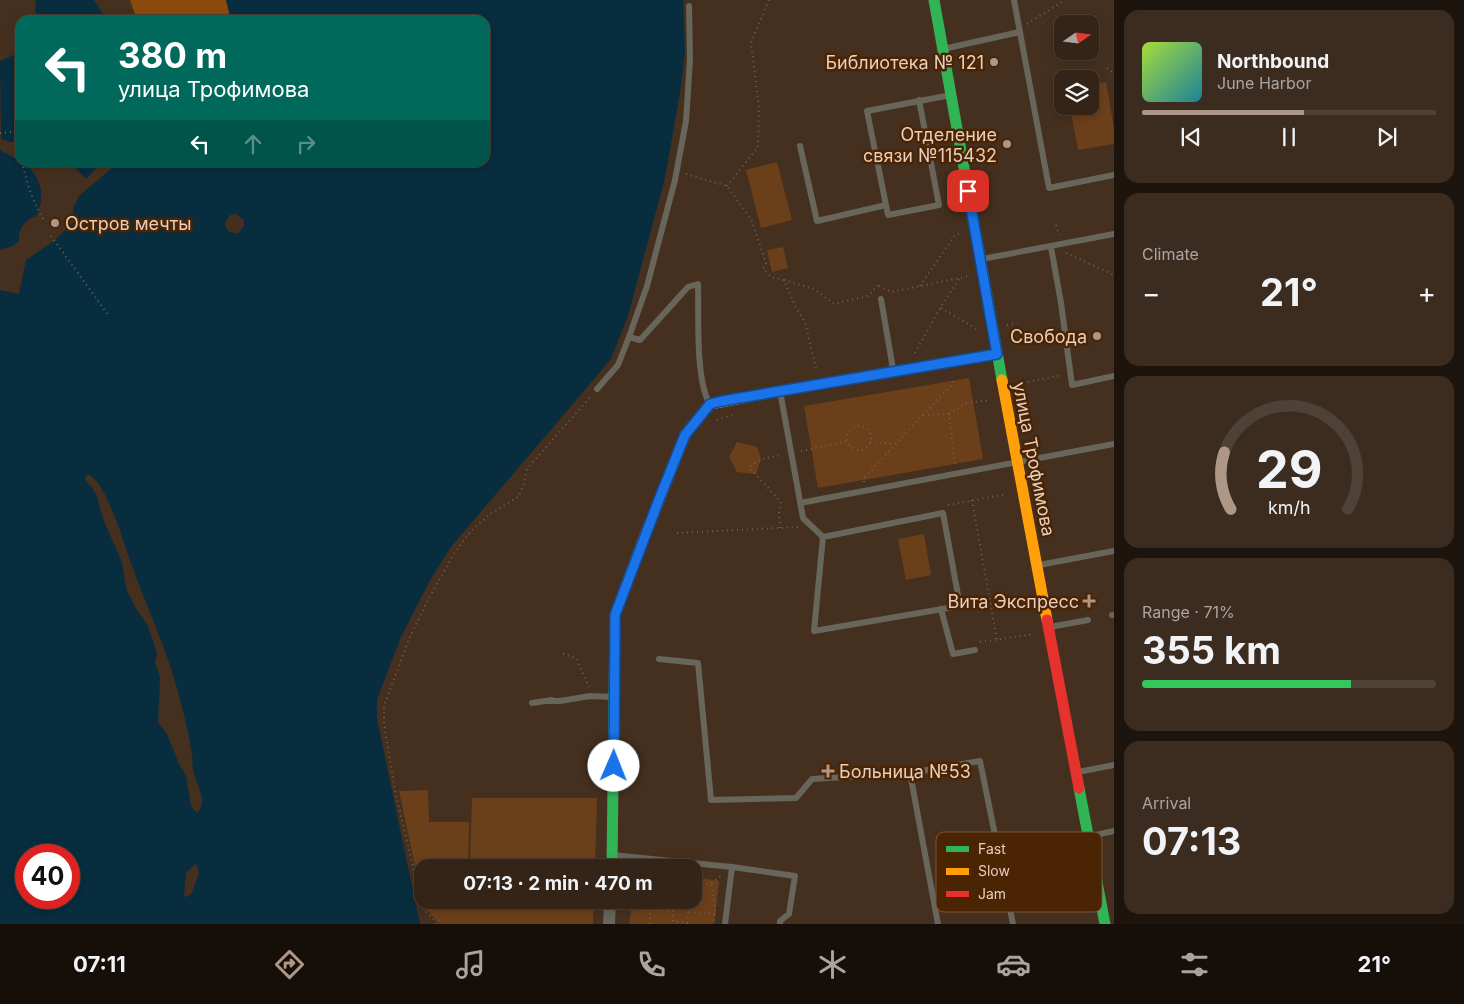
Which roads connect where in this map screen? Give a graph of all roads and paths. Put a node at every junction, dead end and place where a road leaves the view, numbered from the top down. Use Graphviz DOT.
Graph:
graph roads {
  1 [pos="769,0"];
  2 [pos="934,0"];
  3 [pos="1014,0"];
  4 [pos="689,6"];
  5 [pos="1020,32"];
  6 [pos="943,49"];
  7 [pos="1107,68"];
  8 [pos="1114,74"];
  9 [pos="951,95"];
  10 [pos="919,100"];
  11 [pos="15,132"];
  12 [pos="0,133"];
  13 [pos="800,146"];
  14 [pos="23,167"];
  15 [pos="676,171"];
  16 [pos="1114,175"];
  17 [pos="727,186"];
  18 [pos="886,205"];
  19 [pos="45,222"];
  20 [pos="961,233"];
  21 [pos="1114,234"];
  22 [pos="51,236"];
  23 [pos="1050,247"];
  24 [pos="980,259"];
  25 [pos="1114,275"];
  26 [pos="968,276"];
  27 [pos="960,278"];
  28 [pos="784,280"];
  29 [pos="878,285"];
  30 [pos="920,286"];
  31 [pos="880,296"];
  32 [pos="940,308"];
  33 [pos="109,316"];
  34 [pos="978,330"];
  35 [pos="629,337"];
  36 [pos="915,353"];
  37 [pos="997,354"];
  38 [pos="817,372"];
  39 [pos="893,372"];
  40 [pos="1070,373"];
  41 [pos="952,375"];
  42 [pos="1114,376"];
  43 [pos="1028,382"];
  44 [pos="597,389"];
  45 [pos="780,390"];
  46 [pos="992,400"];
  47 [pos="710,404"];
  48 [pos="734,414"];
  49 [pos="949,414"];
  50 [pos="923,415"];
  51 [pos="716,420"];
  52 [pos="848,441"];
  53 [pos="870,442"];
  54 [pos="895,444"];
  55 [pos="1114,444"];
  56 [pos="791,453"];
  57 [pos="1017,462"];
  58 [pos="956,473"];
  59 [pos="864,478"];
  60 [pos="1010,493"];
  61 [pos="972,500"];
  62 [pos="800,503"];
  63 [pos="947,506"];
  64 [pos="809,524"];
  65 [pos="780,528"];
  66 [pos="677,533"];
  67 [pos="823,536"];
  68 [pos="1114,551"];
  69 [pos="1036,565"];
  70 [pos="941,609"];
  71 [pos="1088,620"];
  72 [pos="1048,627"];
  73 [pos="1036,633"];
  74 [pos="997,640"];
  75 [pos="979,642"];
  76 [pos="975,650"];
  77 [pos="563,654"];
  78 [pos="659,659"];
  79 [pos="594,696"];
  80 [pos="614,697"];
  81 [pos="532,703"];
  82 [pos="1114,765"];
  83 [pos="1075,772"];
  84 [pos="910,773"];
  85 [pos="994,832"];
  86 [pos="1087,832"];
  87 [pos="612,855"];
  88 [pos="612,859"];
  89 [pos="732,866"];
  90 [pos="702,883"];
  91 [pos="1102,908"];
  92 [pos="610,909"];
  93 [pos="636,909"];
  94 [pos="650,910"];
  95 [pos="674,911"];
  96 [pos="689,912"];
  97 [pos="715,914"];
  98 [pos="679,923"];
  99 [pos="436,924"];
  100 [pos="609,924"];
  101 [pos="650,924"];
  102 [pos="713,924"];
  103 [pos="725,924"];
  104 [pos="780,924"];
  105 [pos="938,924"];
  106 [pos="1105,924"];
  1 -- 17 [label="path"];
  2 -- 6 [label="main road, улица Трофимова"];
  3 -- 5 [label="lane"];
  4 -- 15 [label="lane"];
  5 -- 6 [label="lane"];
  5 -- 16 [label="lane"];
  6 -- 9 [label="main road, улица Трофимова"];
  7 -- 8 [label="path"];
  9 -- 10 [label="lane"];
  9 -- 24 [label="main road, улица Трофимова"];
  10 -- 18 [label="lane"];
  10 -- 18 [label="lane"];
  11 -- 12 [label="path"];
  13 -- 18 [label="lane"];
  14 -- 19 [label="path"];
  15 -- 17 [label="path"];
  15 -- 35 [label="lane"];
  17 -- 28 [label="path"];
  20 -- 30 [label="path"];
  21 -- 23 [label="lane"];
  22 -- 33 [label="path"];
  23 -- 24 [label="lane"];
  23 -- 25 [label="path"];
  23 -- 40 [label="lane"];
  24 -- 37 [label="main road, улица Трофимова"];
  26 -- 27 [label="path"];
  27 -- 30 [label="path"];
  27 -- 32 [label="path"];
  28 -- 29 [label="path"];
  28 -- 38 [label="path"];
  29 -- 30 [label="path"];
  29 -- 31 [label="path"];
  31 -- 39 [label="lane"];
  32 -- 34 [label="path"];
  32 -- 36 [label="path"];
  35 -- 44 [label="lane"];
  35 -- 47 [label="lane"];
  37 -- 39 [label="main road"];
  37 -- 57 [label="main road, улица Трофимова"];
  39 -- 45 [label="main road"];
  40 -- 42 [label="lane"];
  40 -- 43 [label="path"];
  41 -- 50 [label="path"];
  44 -- 99 [label="path"];
  45 -- 47 [label="main road"];
  45 -- 56 [label="lane"];
  46 -- 49 [label="path"];
  47 -- 80 [label="main road"];
  48 -- 51 [label="path"];
  49 -- 50 [label="path"];
  49 -- 58 [label="path"];
  50 -- 54 [label="path"];
  52 -- 53 [label="path"];
  52 -- 53 [label="path"];
  52 -- 56 [label="path"];
  53 -- 54 [label="path"];
  54 -- 59 [label="path"];
  55 -- 57 [label="lane"];
  56 -- 62 [label="lane"];
  56 -- 65 [label="path"];
  57 -- 58 [label="lane"];
  57 -- 69 [label="main road, улица Трофимова"];
  58 -- 62 [label="lane"];
  60 -- 61 [label="path"];
  61 -- 63 [label="path"];
  61 -- 74 [label="path"];
  62 -- 64 [label="lane"];
  64 -- 65 [label="path"];
  64 -- 67 [label="lane"];
  65 -- 66 [label="path"];
  67 -- 70 [label="lane"];
  67 -- 70 [label="lane"];
  68 -- 69 [label="lane"];
  69 -- 72 [label="main road, улица Трофимова"];
  70 -- 76 [label="lane"];
  71 -- 72 [label="lane"];
  72 -- 83 [label="main road, улица Трофимова"];
  73 -- 74 [label="path"];
  74 -- 75 [label="path"];
  77 -- 79 [label="path"];
  78 -- 84 [label="lane"];
  79 -- 80 [label="lane"];
  79 -- 81 [label="lane"];
  80 -- 87 [label="main road"];
  82 -- 83 [label="lane"];
  83 -- 86 [label="main road, улица Трофимова"];
  84 -- 85 [label="lane"];
  84 -- 105 [label="lane"];
  87 -- 88 [label="main road"];
  87 -- 89 [label="lane"];
  89 -- 103 [label="lane"];
  89 -- 104 [label="lane"];
  90 -- 97 [label="path"];
  91 -- 106 [label="main road, улица Трофимова"];
  92 -- 100 [label="street"];
  93 -- 94 [label="path"];
  94 -- 95 [label="path"];
  94 -- 101 [label="path"];
  95 -- 96 [label="path"];
  95 -- 98 [label="path"];
  96 -- 97 [label="path"];
  96 -- 98 [label="path"];
  97 -- 102 [label="path"];
}
